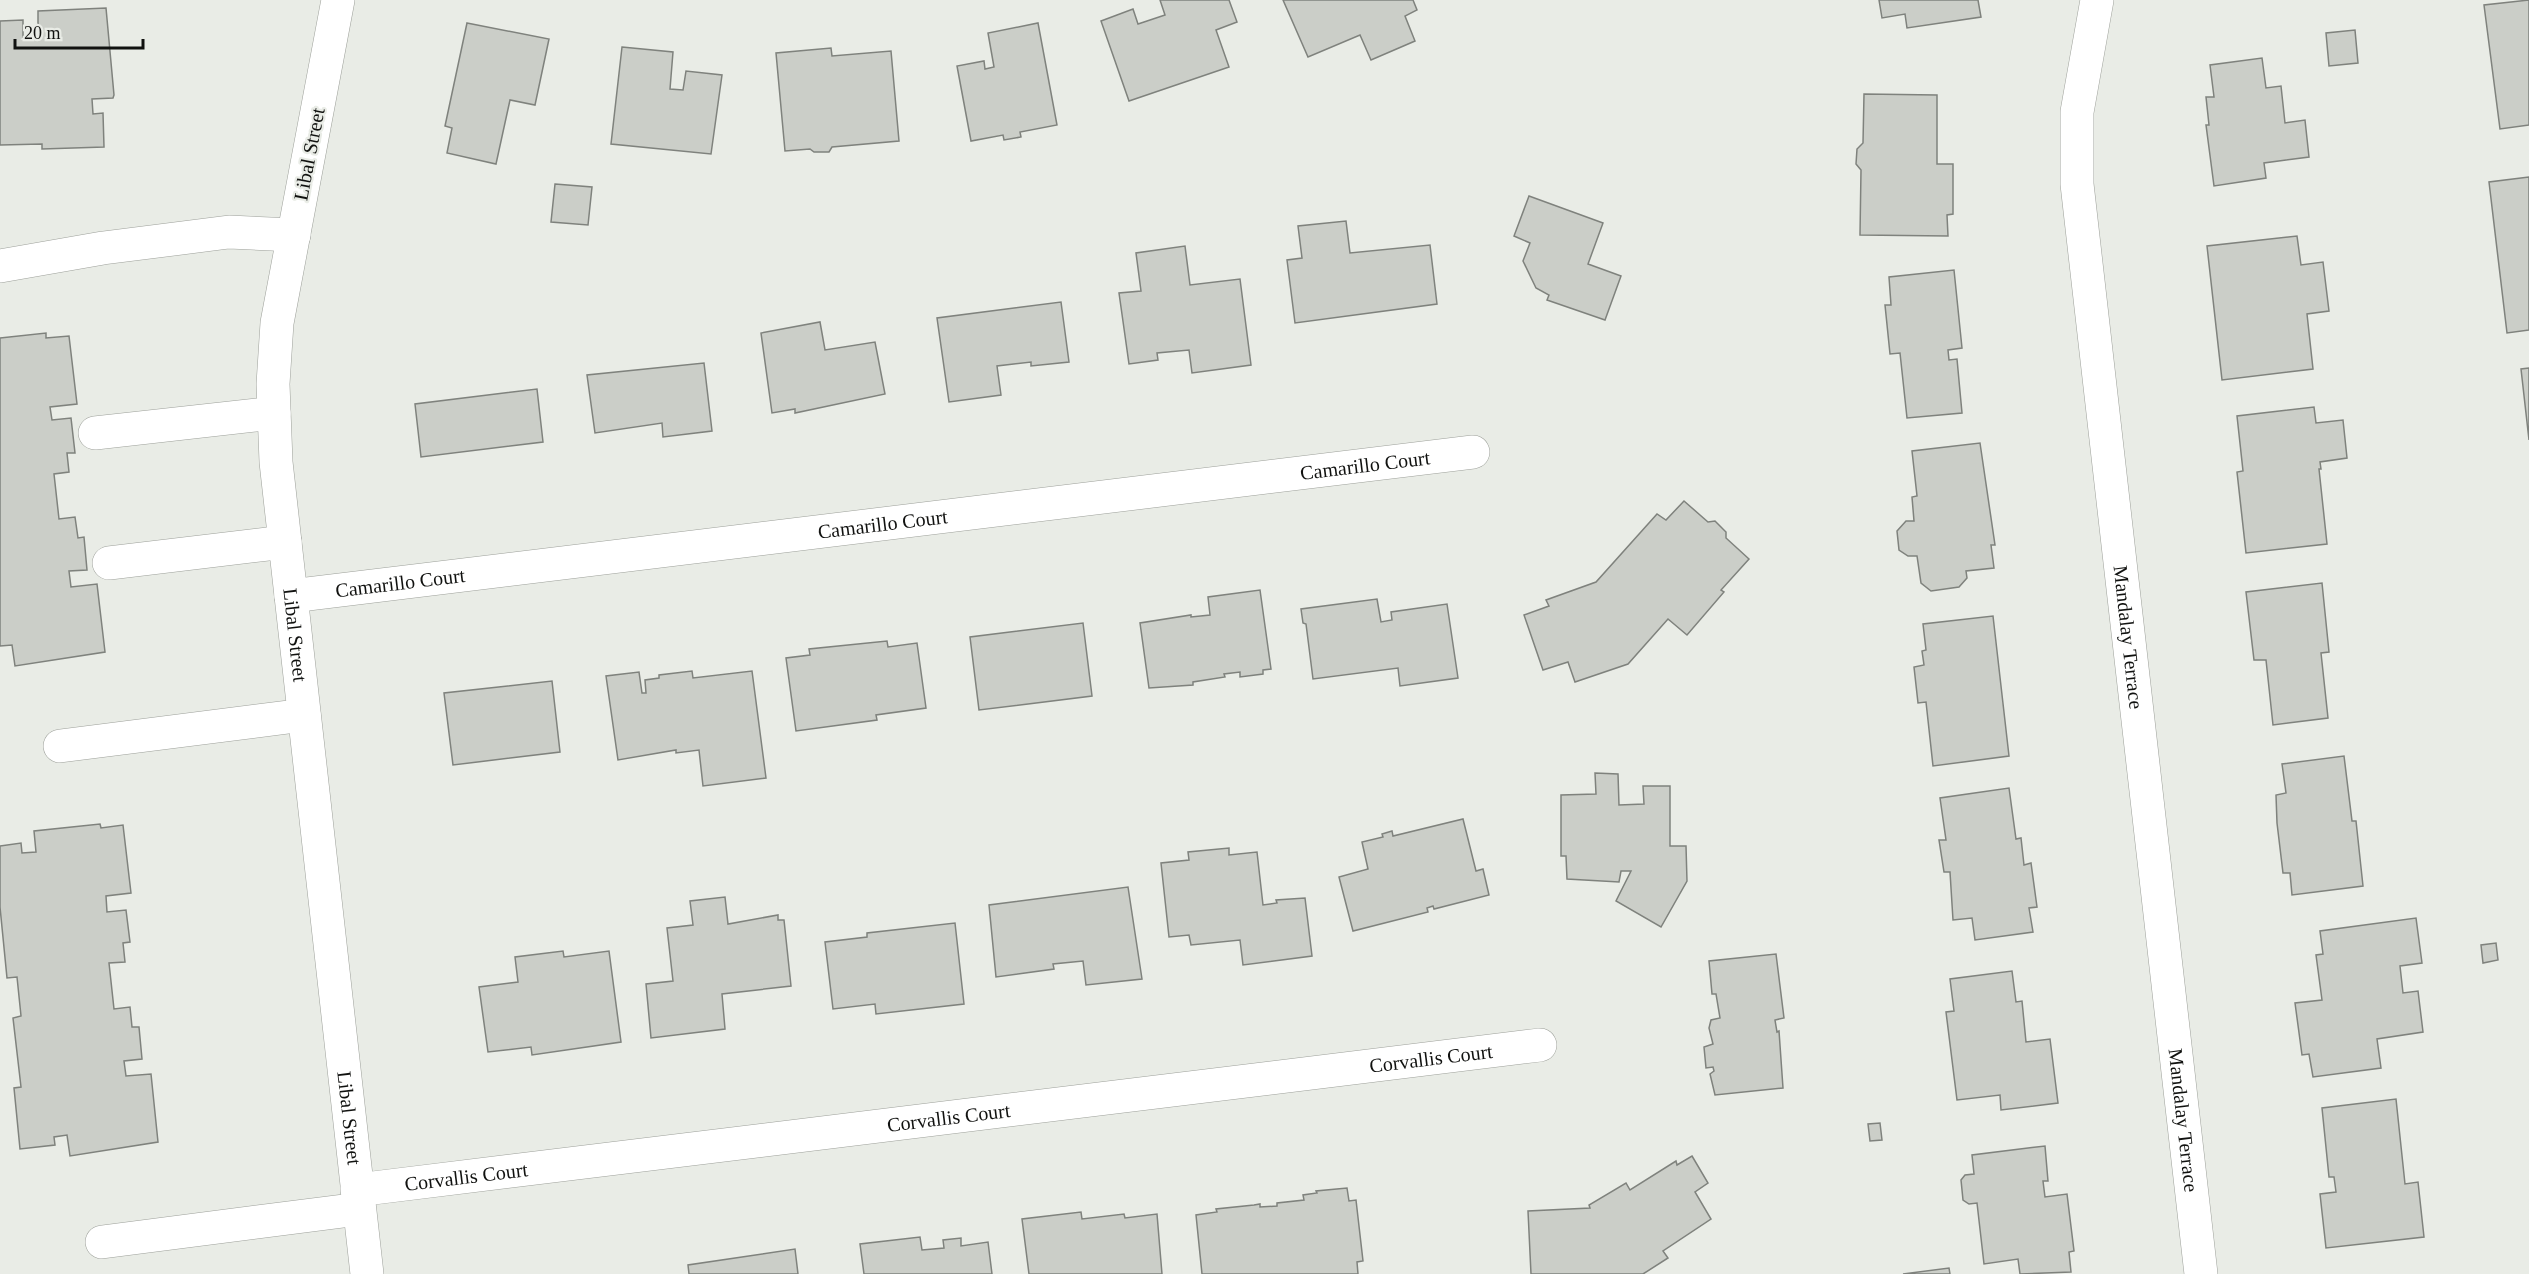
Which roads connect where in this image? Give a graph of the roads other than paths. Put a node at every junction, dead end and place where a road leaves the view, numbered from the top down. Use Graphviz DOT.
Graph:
graph roads {
  1 [pos="338,0"];
  2 [pos="2097,0"];
  3 [pos="294,235"];
  4 [pos="0,266"];
  5 [pos="274,413"];
  6 [pos="95,433"];
  7 [pos="1473,452"];
  8 [pos="285,542"];
  9 [pos="109,563"];
  10 [pos="291,596"];
  11 [pos="304,715"];
  12 [pos="60,746"];
  13 [pos="1540,1045"];
  14 [pos="358,1199"];
  15 [pos="102,1242"];
  16 [pos="367,1274"];
  17 [pos="2200,1274"];
  1 -- 3 [label="street, Libal Street"];
  2 -- 17 [label="street, Mandalay Terrace"];
  3 -- 4 [label="street"];
  3 -- 5 [label="street, Libal Street"];
  5 -- 6 [label="street"];
  5 -- 8 [label="street, Libal Street"];
  7 -- 10 [label="street, Camarillo Court"];
  8 -- 9 [label="street"];
  8 -- 10 [label="street, Libal Street"];
  10 -- 11 [label="street, Libal Street"];
  11 -- 12 [label="street"];
  11 -- 14 [label="street, Libal Street"];
  13 -- 14 [label="street, Corvallis Court"];
  14 -- 15 [label="street, Corvallis Court"];
  14 -- 16 [label="street, Libal Street"];
}
